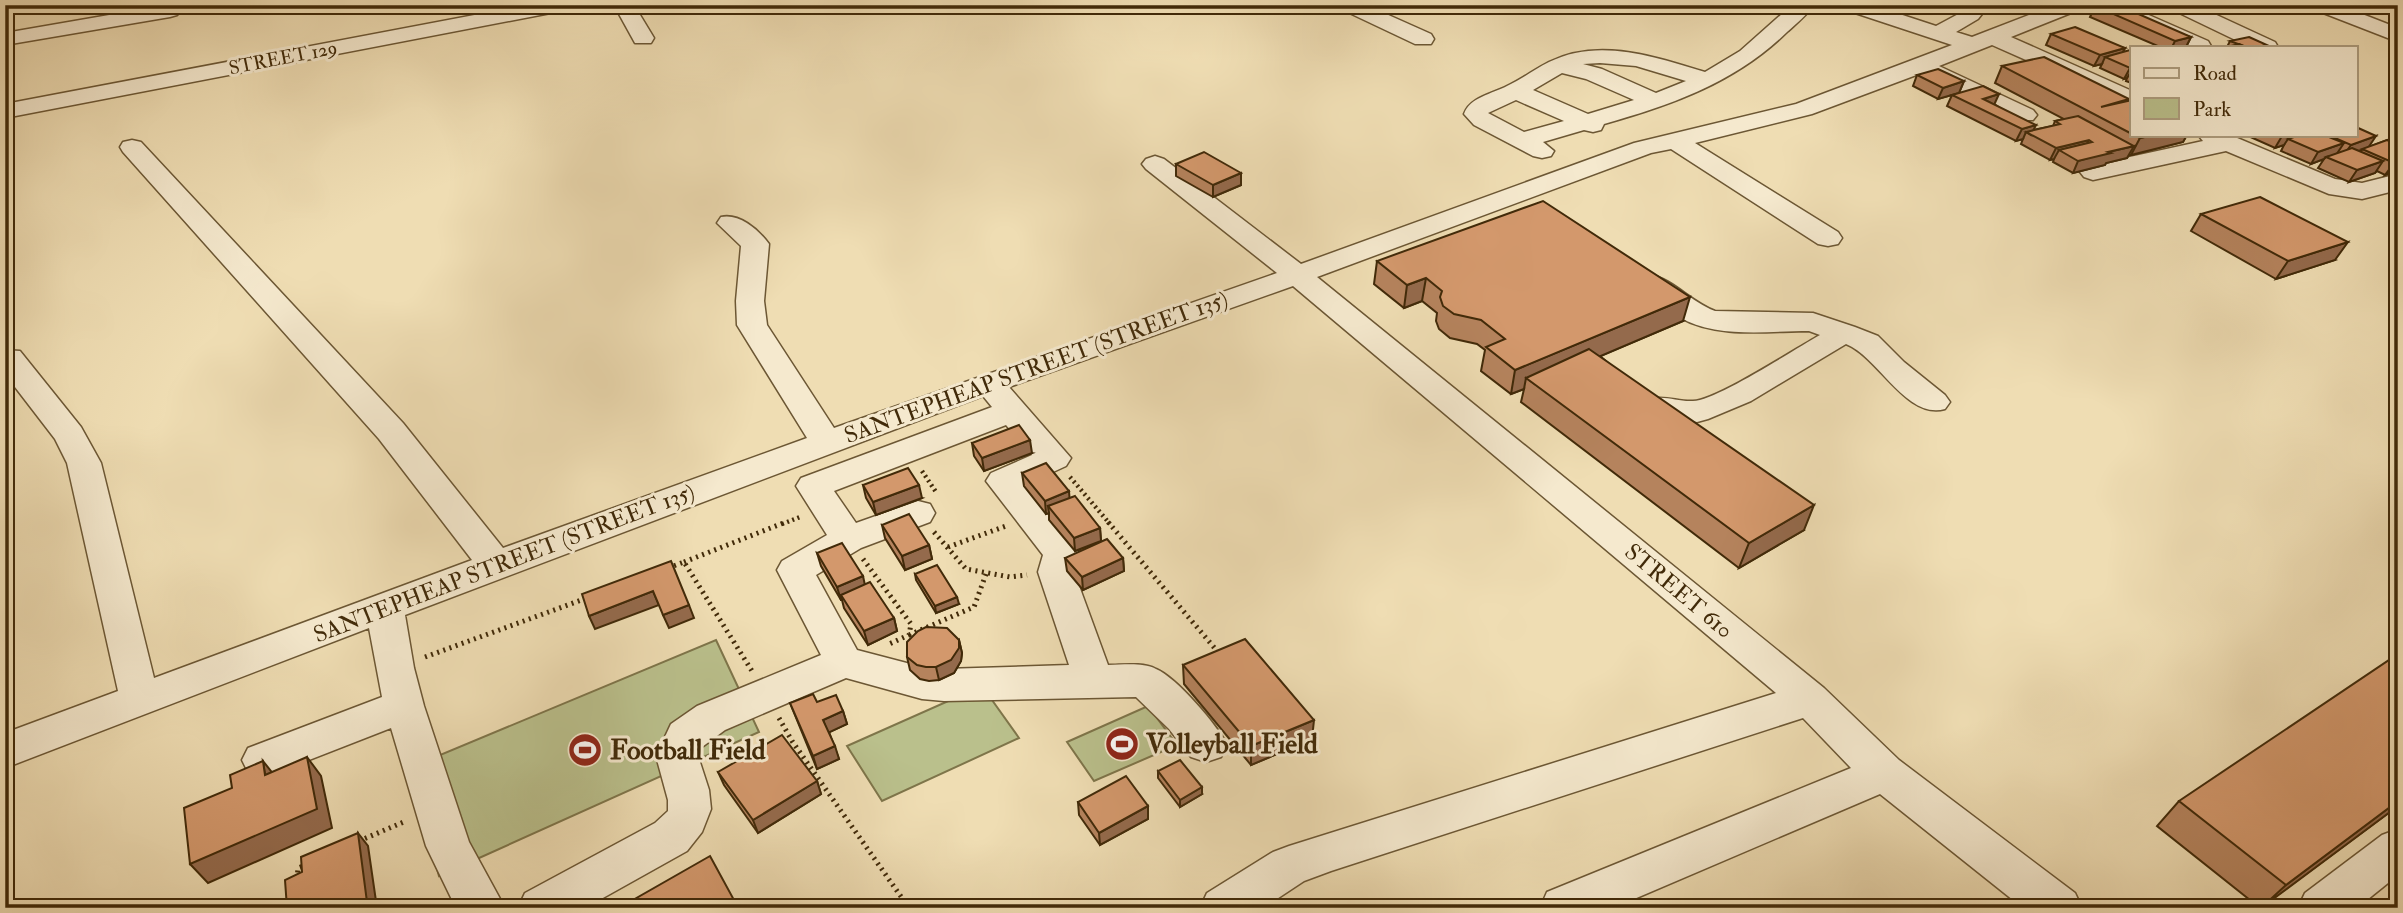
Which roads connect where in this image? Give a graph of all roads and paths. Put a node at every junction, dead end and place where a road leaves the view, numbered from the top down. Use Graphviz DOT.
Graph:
graph roads {
  1 [pos="561,5"];
  2 [pos="624,5"];
  3 [pos="1348,5"];
  4 [pos="1394,5"];
  5 [pos="1804,5"];
  6 [pos="1850,5"];
  7 [pos="1979,5"];
  8 [pos="2074,5"];
  9 [pos="2108,5"];
  10 [pos="2178,5"];
  11 [pos="2320,5"];
  12 [pos="170,10"];
  13 [pos="1370,14"];
  14 [pos="1939,33"];
  15 [pos="2398,36"];
  16 [pos="643,38"];
  17 [pos="1423,38"];
  18 [pos="5,39"];
  19 [pos="1983,41"];
  20 [pos="2200,46"];
  21 [pos="2265,46"];
  22 [pos="1559,65"];
  23 [pos="1921,66"];
  24 [pos="1708,80"];
  25 [pos="1516,91"];
  26 [pos="2130,99"];
  27 [pos="1653,100"];
  28 [pos="5,111"];
  29 [pos="2025,115"];
  30 [pos="1587,121"];
  31 [pos="2219,139"];
  32 [pos="1522,140"];
  33 [pos="1674,140"];
  34 [pos="132,147"];
  35 [pos="1643,148"];
  36 [pos="1155,164"];
  37 [pos="1581,170"];
  38 [pos="2093,172"];
  39 [pos="2398,182"];
  40 [pos="730,223"];
  41 [pos="1828,239"];
  42 [pos="1625,264"];
  43 [pos="1297,275"];
  44 [pos="1843,333"];
  45 [pos="9,359"];
  46 [pos="989,383"];
  47 [pos="1934,402"];
  48 [pos="1661,406"];
  49 [pos="1012,411"];
  50 [pos="826,442"];
  51 [pos="1054,457"];
  52 [pos="826,507"];
  53 [pos="918,513"];
  54 [pos="1033,517"];
  55 [pos="848,539"];
  56 [pos="947,547"];
  57 [pos="684,562"];
  58 [pos="496,565"];
  59 [pos="659,572"];
  60 [pos="1056,572"];
  61 [pos="986,574"];
  62 [pos="596,595"];
  63 [pos="386,609"];
  64 [pos="909,635"];
  65 [pos="1206,657"];
  66 [pos="844,662"];
  67 [pos="1093,680"];
  68 [pos="399,687"];
  69 [pos="766,695"];
  70 [pos="1810,699"];
  71 [pos="140,701"];
  72 [pos="1206,745"];
  73 [pos="5,751"];
  74 [pos="263,760"];
  75 [pos="1884,773"];
  76 [pos="435,808"];
  77 [pos="348,846"];
  78 [pos="2398,849"];
  79 [pos="311,862"];
  80 [pos="296,881"];
  81 [pos="1563,907"];
  82 [pos="482,908"];
  83 [pos="541,908"];
  84 [pos="909,908"];
  85 [pos="1223,908"];
  86 [pos="2059,908"];
  87 [pos="2321,908"];
  1 -- 28 [label="street, STREET 129"];
  2 -- 16 [label="street"];
  3 -- 13 [label="street"];
  4 -- 13 [label="street"];
  5 -- 24 [label="street"];
  6 -- 14 [label="street"];
  7 -- 14 [label="street"];
  8 -- 19 [label="street, SANTEPHEAP STREET (STREET 135)"];
  9 -- 20 [label="street"];
  10 -- 21 [label="street"];
  11 -- 15 [label="street"];
  12 -- 18 [label="street"];
  13 -- 17 [label="street"];
  14 -- 19 [label="street"];
  19 -- 23 [label="street, SANTEPHEAP STREET (STREET 135)"];
  19 -- 26 [label="street"];
  22 -- 24 [label="street"];
  22 -- 25 [label="street"];
  22 -- 27 [label="street"];
  23 -- 29 [label="street"];
  23 -- 33 [label="street, SANTEPHEAP STREET (STREET 135)"];
  24 -- 27 [label="street"];
  25 -- 30 [label="street"];
  25 -- 32 [label="street"];
  27 -- 30 [label="street"];
  30 -- 32 [label="street"];
  30 -- 35 [label="street"];
  31 -- 38 [label="street"];
  31 -- 39 [label="street"];
  32 -- 37 [label="street"];
  33 -- 35 [label="street, SANTEPHEAP STREET (STREET 135)"];
  33 -- 41 [label="street"];
  34 -- 58 [label="street"];
  35 -- 37 [label="street, SANTEPHEAP STREET (STREET 135)"];
  36 -- 43 [label="street, STREET 610"];
  37 -- 43 [label="street, SANTEPHEAP STREET (STREET 135)"];
  40 -- 50 [label="street"];
  42 -- 44 [label="street"];
  43 -- 46 [label="street, SANTEPHEAP STREET (STREET 135)"];
  43 -- 70 [label="street, STREET 610"];
  44 -- 47 [label="street"];
  44 -- 48 [label="street"];
  45 -- 71 [label="street"];
  46 -- 49 [label="street"];
  46 -- 50 [label="street, SANTEPHEAP STREET (STREET 135)"];
  49 -- 51 [label="street"];
  49 -- 52 [label="street"];
  50 -- 58 [label="street, SANTEPHEAP STREET (STREET 135)"];
  51 -- 54 [label="street"];
  51 -- 65 [label="path"];
  52 -- 55 [label="street"];
  52 -- 57 [label="path"];
  53 -- 55 [label="street"];
  53 -- 56 [label="path"];
  54 -- 56 [label="path"];
  54 -- 60 [label="street"];
  55 -- 64 [label="path"];
  55 -- 66 [label="street"];
  56 -- 61 [label="path"];
  57 -- 59 [label="path"];
  57 -- 69 [label="path"];
  58 -- 63 [label="street, SANTEPHEAP STREET (STREET 135)"];
  60 -- 61 [label="path"];
  60 -- 67 [label="street"];
  61 -- 64 [label="path"];
  62 -- 68 [label="path"];
  63 -- 68 [label="street"];
  63 -- 71 [label="street, SANTEPHEAP STREET (STREET 135)"];
  64 -- 66 [label="path"];
  66 -- 67 [label="street"];
  66 -- 69 [label="street"];
  67 -- 72 [label="street"];
  68 -- 74 [label="street"];
  68 -- 76 [label="street"];
  69 -- 83 [label="street"];
  69 -- 84 [label="path"];
  70 -- 75 [label="street, STREET 610"];
  70 -- 85 [label="street"];
  71 -- 73 [label="street, SANTEPHEAP STREET (STREET 135)"];
  75 -- 81 [label="street"];
  75 -- 86 [label="street, STREET 610"];
  76 -- 77 [label="path"];
  76 -- 82 [label="street"];
  78 -- 87 [label="street"];
  79 -- 80 [label="path"];
}
